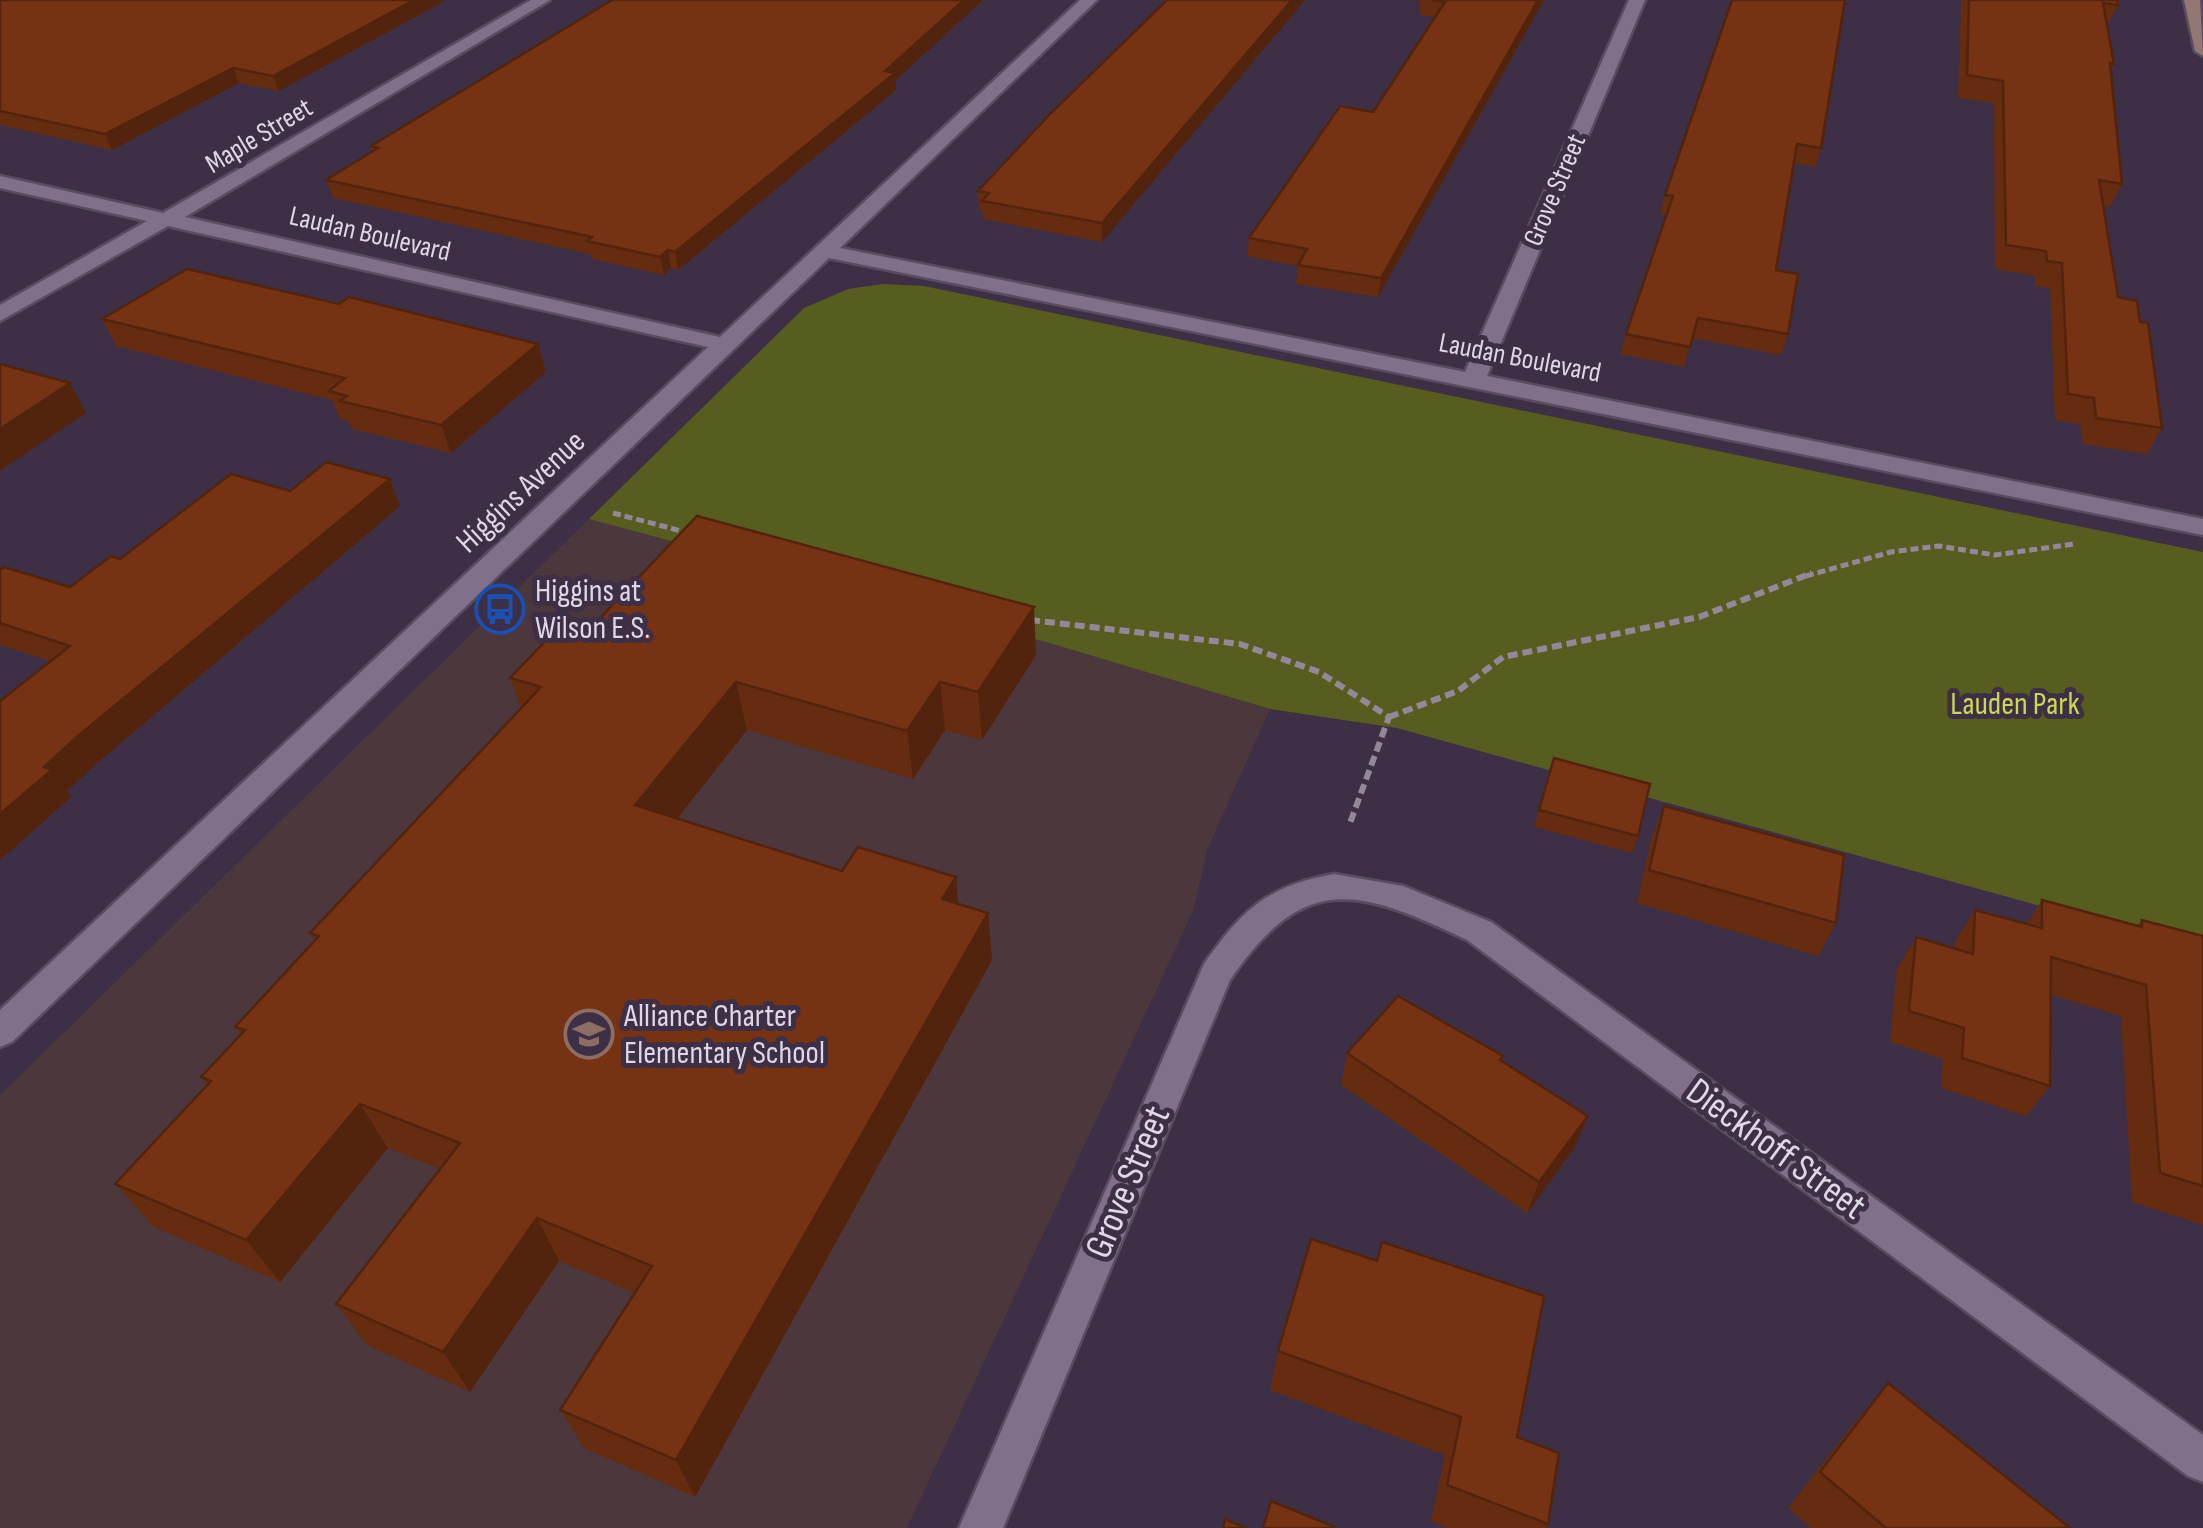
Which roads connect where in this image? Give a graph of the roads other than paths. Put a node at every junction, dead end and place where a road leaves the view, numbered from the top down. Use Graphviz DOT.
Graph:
graph roads {
  1 [pos="542,0"];
  2 [pos="1089,0"];
  3 [pos="1636,0"];
  4 [pos="2192,0"];
  5 [pos="2203,51"];
  6 [pos="0,182"];
  7 [pos="166,218"];
  8 [pos="825,251"];
  9 [pos="0,314"];
  10 [pos="727,345"];
  11 [pos="1474,380"];
  12 [pos="2203,527"];
  13 [pos="1328,884"];
  14 [pos="0,1032"];
  15 [pos="2203,1461"];
  16 [pos="981,1528"];
  1 -- 7 [label="street, Maple Street"];
  2 -- 8 [label="street, Higgins Avenue"];
  3 -- 11 [label="street, Grove Street"];
  4 -- 5 [label="street"];
  6 -- 7 [label="street, Laudan Boulevard"];
  7 -- 9 [label="street, Maple Street"];
  7 -- 10 [label="street, Laudan Boulevard"];
  8 -- 10 [label="street, Higgins Avenue"];
  8 -- 11 [label="street, Laudan Boulevard"];
  10 -- 14 [label="street, Higgins Avenue"];
  11 -- 12 [label="street, Laudan Boulevard"];
  13 -- 15 [label="street, Dieckhoff Street"];
  13 -- 16 [label="street, Grove Street"];
}
